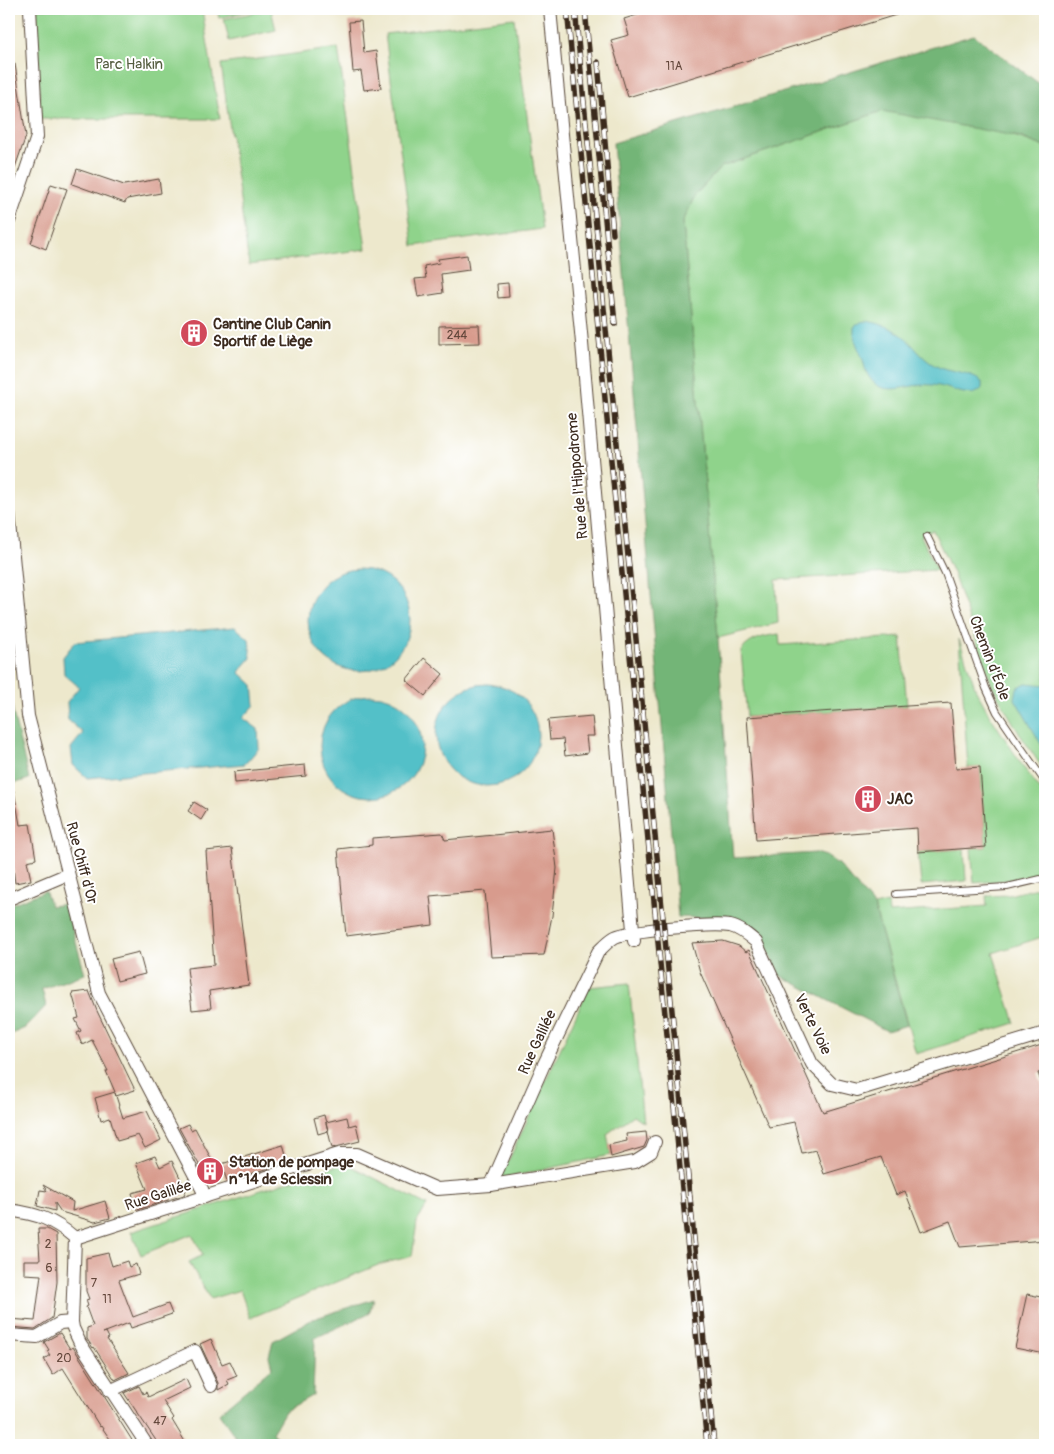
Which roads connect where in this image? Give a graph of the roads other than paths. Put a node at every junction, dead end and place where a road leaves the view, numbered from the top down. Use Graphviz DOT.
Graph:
graph roads {
  1 [pos="30,9"];
  2 [pos="550,9"];
  3 [pos="9,221"];
  4 [pos="9,514"];
  5 [pos="927,536"];
  6 [pos="1045,782"];
  7 [pos="68,874"];
  8 [pos="1045,878"];
  9 [pos="896,894"];
  10 [pos="9,898"];
  11 [pos="634,936"];
  12 [pos="1045,1033"];
  13 [pos="655,1142"];
  14 [pos="491,1185"];
  15 [pos="205,1197"];
  16 [pos="9,1210"];
  17 [pos="75,1238"];
  18 [pos="72,1322"];
  19 [pos="9,1335"];
  20 [pos="211,1386"];
  21 [pos="110,1391"];
  22 [pos="146,1445"];
  1 -- 3 [label="street"];
  2 -- 11 [label="street, Rue de l'Hippodrome"];
  4 -- 7 [label="street, Rue Chiff d'Or"];
  5 -- 6 [label="lane, Chemin d'Éole"];
  7 -- 10 [label="street"];
  7 -- 15 [label="street, Rue Chiff d'Or"];
  8 -- 9 [label="lane"];
  11 -- 12 [label="street, Verte Voie"];
  11 -- 14 [label="street, Rue Galilée"];
  13 -- 14 [label="street, Rue Galilée"];
  14 -- 15 [label="street, Rue Galilée"];
  15 -- 17 [label="street, Rue Galilée"];
  16 -- 17 [label="street"];
  17 -- 18 [label="street"];
  18 -- 19 [label="street"];
  18 -- 21 [label="street"];
  20 -- 21 [label="street"];
  21 -- 22 [label="street"];
}
